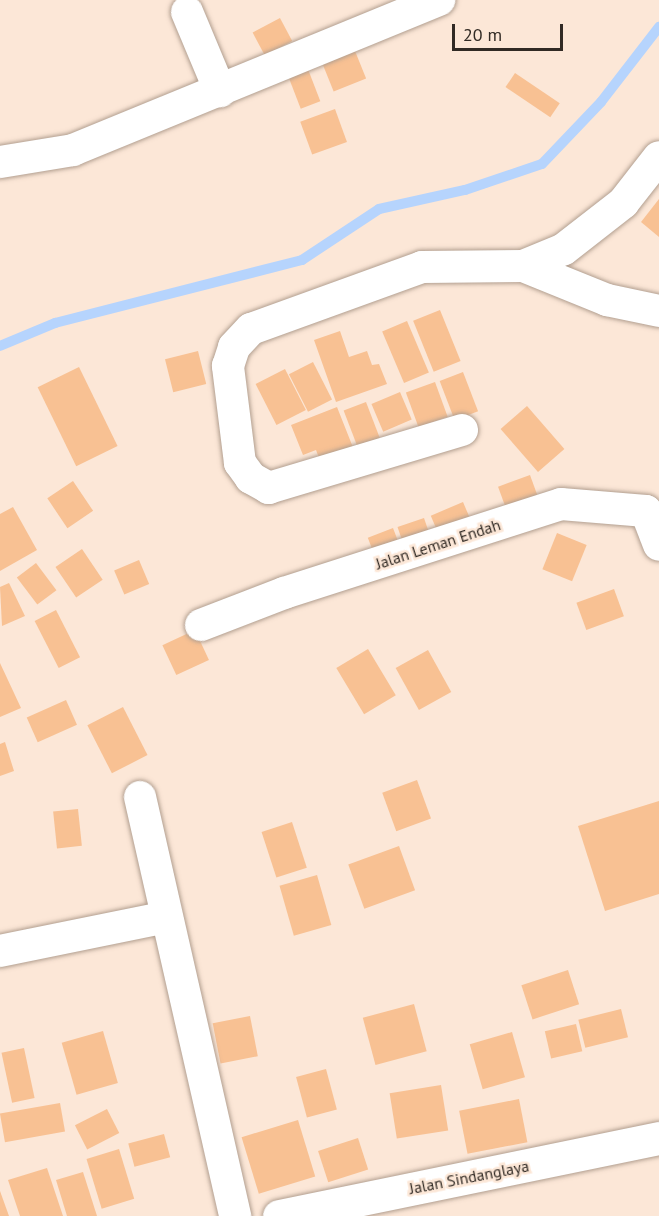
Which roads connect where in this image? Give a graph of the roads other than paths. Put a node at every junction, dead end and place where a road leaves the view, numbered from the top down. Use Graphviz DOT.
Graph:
graph roads {
  1 [pos="439,0"];
  2 [pos="187,12"];
  3 [pos="220,91"];
  4 [pos="659,157"];
  5 [pos="0,162"];
  6 [pos="523,266"];
  7 [pos="659,311"];
  8 [pos="462,430"];
  9 [pos="652,510"];
  10 [pos="659,545"];
  11 [pos="201,625"];
  12 [pos="140,797"];
  13 [pos="167,917"];
  14 [pos="0,951"];
  15 [pos="659,1138"];
  16 [pos="235,1216"];
  17 [pos="279,1216"];
  1 -- 3 [label="street"];
  2 -- 3 [label="street"];
  3 -- 5 [label="street"];
  4 -- 6 [label="street"];
  6 -- 7 [label="street"];
  6 -- 8 [label="street"];
  9 -- 10 [label="street, Jalan Leman Endah"];
  9 -- 11 [label="street, Jalan Leman Endah"];
  12 -- 13 [label="street"];
  13 -- 14 [label="street"];
  13 -- 16 [label="street"];
  15 -- 17 [label="street, Jalan Sindanglaya"];
}
